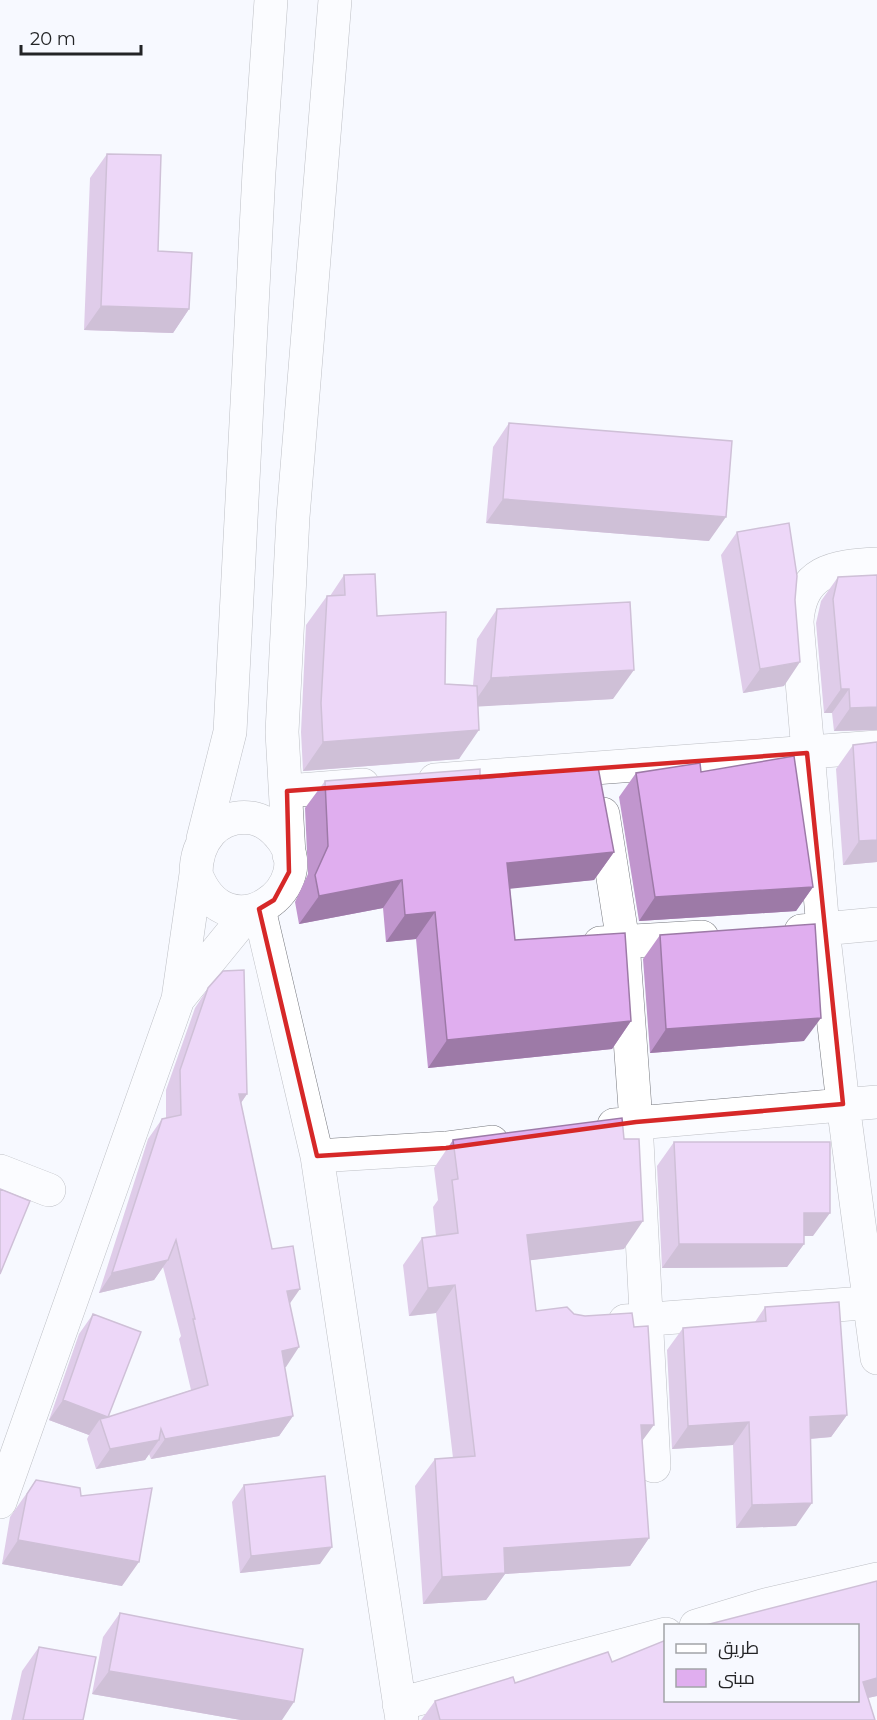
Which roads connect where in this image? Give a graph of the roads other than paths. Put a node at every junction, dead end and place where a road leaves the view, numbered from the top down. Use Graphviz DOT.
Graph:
graph roads {
  1 [pos="270,0"];
  2 [pos="335,0"];
  3 [pos="877,564"];
  4 [pos="877,747"];
  5 [pos="807,753"];
  6 [pos="596,768"];
  7 [pos="287,791"];
  8 [pos="203,839"];
  9 [pos="289,855"];
  10 [pos="196,874"];
  11 [pos="254,910"];
  12 [pos="877,924"];
  13 [pos="823,929"];
  14 [pos="776,932"];
  15 [pos="729,935"];
  16 [pos="623,942"];
  17 [pos="568,945"];
  18 [pos="178,999"];
  19 [pos="877,1102"];
  20 [pos="843,1104"];
  21 [pos="636,1122"];
  22 [pos="588,1128"];
  23 [pos="517,1138"];
  24 [pos="317,1156"];
  25 [pos="0,1171"];
  26 [pos="49,1190"];
  27 [pos="874,1302"];
  28 [pos="646,1320"];
  29 [pos="600,1323"];
  30 [pos="877,1358"];
  31 [pos="654,1466"];
  32 [pos="0,1502"];
  33 [pos="877,1579"];
  34 [pos="703,1624"];
  35 [pos="664,1635"];
  36 [pos="401,1712"];
  1 -- 8 [label="street"];
  2 -- 7 [label="street"];
  3 -- 5 [label="street"];
  4 -- 5 [label="street"];
  5 -- 6 [label="street"];
  5 -- 13 [label="street"];
  6 -- 7 [label="street"];
  6 -- 16 [label="street"];
  7 -- 9 [label="street"];
  8 -- 9 [label="street"];
  8 -- 10 [label="street"];
  9 -- 11 [label="street"];
  10 -- 11 [label="street"];
  10 -- 18 [label="street"];
  11 -- 18 [label="street"];
  11 -- 24 [label="street"];
  12 -- 13 [label="street"];
  13 -- 14 [label="street"];
  13 -- 20 [label="street"];
  15 -- 16 [label="street"];
  16 -- 17 [label="street"];
  16 -- 21 [label="street"];
  18 -- 32 [label="street"];
  19 -- 20 [label="street"];
  20 -- 21 [label="street"];
  20 -- 27 [label="street"];
  21 -- 22 [label="street"];
  21 -- 28 [label="street"];
  23 -- 24 [label="street"];
  24 -- 36 [label="street"];
  25 -- 26 [label="street"];
  27 -- 28 [label="street"];
  27 -- 30 [label="street"];
  28 -- 29 [label="street"];
  28 -- 31 [label="street"];
  33 -- 34 [label="street"];
  35 -- 36 [label="street"];
}
